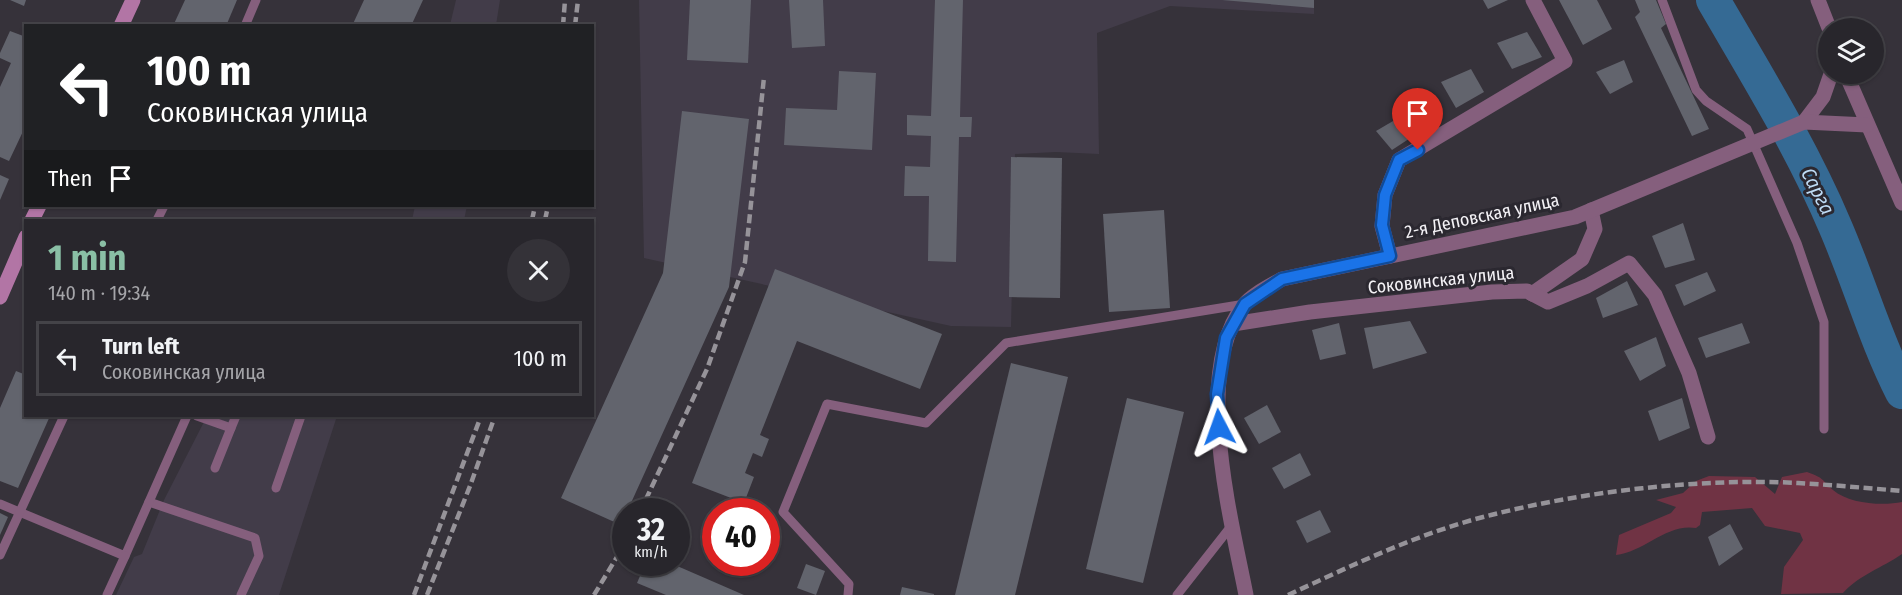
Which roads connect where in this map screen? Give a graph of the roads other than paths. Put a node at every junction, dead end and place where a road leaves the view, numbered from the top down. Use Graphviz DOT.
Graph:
graph roads {
  1 [pos="133,0"];
  2 [pos="256,0"];
  3 [pos="1533,0"];
  4 [pos="1662,0"];
  5 [pos="1818,0"];
  6 [pos="1825,18"];
  7 [pos="122,24"];
  8 [pos="246,24"];
  9 [pos="1828,84"];
  10 [pos="1850,84"];
  11 [pos="1804,122"];
  12 [pos="1867,125"];
  13 [pos="1753,143"];
  14 [pos="1902,203"];
  15 [pos="1591,210"];
  16 [pos="24,242"];
  17 [pos="1390,256"];
  18 [pos="1532,294"];
  19 [pos="0,297"];
  20 [pos="1245,304"];
  21 [pos="1233,324"];
  22 [pos="64,417"];
  23 [pos="187,417"];
  24 [pos="200,417"];
  25 [pos="236,417"];
  26 [pos="301,417"];
  27 [pos="231,428"];
  28 [pos="1824,429"];
  29 [pos="1708,437"];
  30 [pos="215,468"];
  31 [pos="276,488"];
  32 [pos="149,502"];
  33 [pos="0,504"];
  34 [pos="19,512"];
  35 [pos="1232,525"];
  36 [pos="0,555"];
  37 [pos="125,556"];
  38 [pos="107,595"];
  39 [pos="241,595"];
  40 [pos="848,595"];
  41 [pos="1177,595"];
  42 [pos="1246,595"];
  1 -- 7 [label="main road"];
  2 -- 8 [label="lane"];
  3 -- 17 [label="street, Соковинская улица"];
  4 -- 13 [label="lane"];
  5 -- 6 [label="street"];
  9 -- 11 [label="street"];
  10 -- 12 [label="street"];
  11 -- 12 [label="street"];
  11 -- 13 [label="street, 2-я Деповская улица"];
  12 -- 14 [label="street"];
  13 -- 15 [label="street, 2-я Деповская улица"];
  13 -- 28 [label="lane"];
  15 -- 17 [label="street, 2-я Деповская улица"];
  15 -- 18 [label="street"];
  16 -- 19 [label="main road"];
  17 -- 20 [label="street, 2-я Деповская улица"];
  18 -- 21 [label="street, Соковинская улица"];
  18 -- 29 [label="street, Соковинская улица"];
  20 -- 21 [label="street, 2-я Деповская улица"];
  20 -- 40 [label="lane"];
  21 -- 35 [label="street, 2-я Деповская улица"];
  22 -- 34 [label="lane"];
  23 -- 32 [label="lane"];
  24 -- 27 [label="lane"];
  25 -- 27 [label="lane"];
  26 -- 31 [label="lane"];
  27 -- 30 [label="lane"];
  32 -- 37 [label="lane"];
  32 -- 39 [label="lane"];
  33 -- 34 [label="lane"];
  34 -- 36 [label="lane"];
  34 -- 37 [label="lane"];
  35 -- 41 [label="lane"];
  35 -- 42 [label="street, 2-я Деповская улица"];
  37 -- 38 [label="lane"];
}
